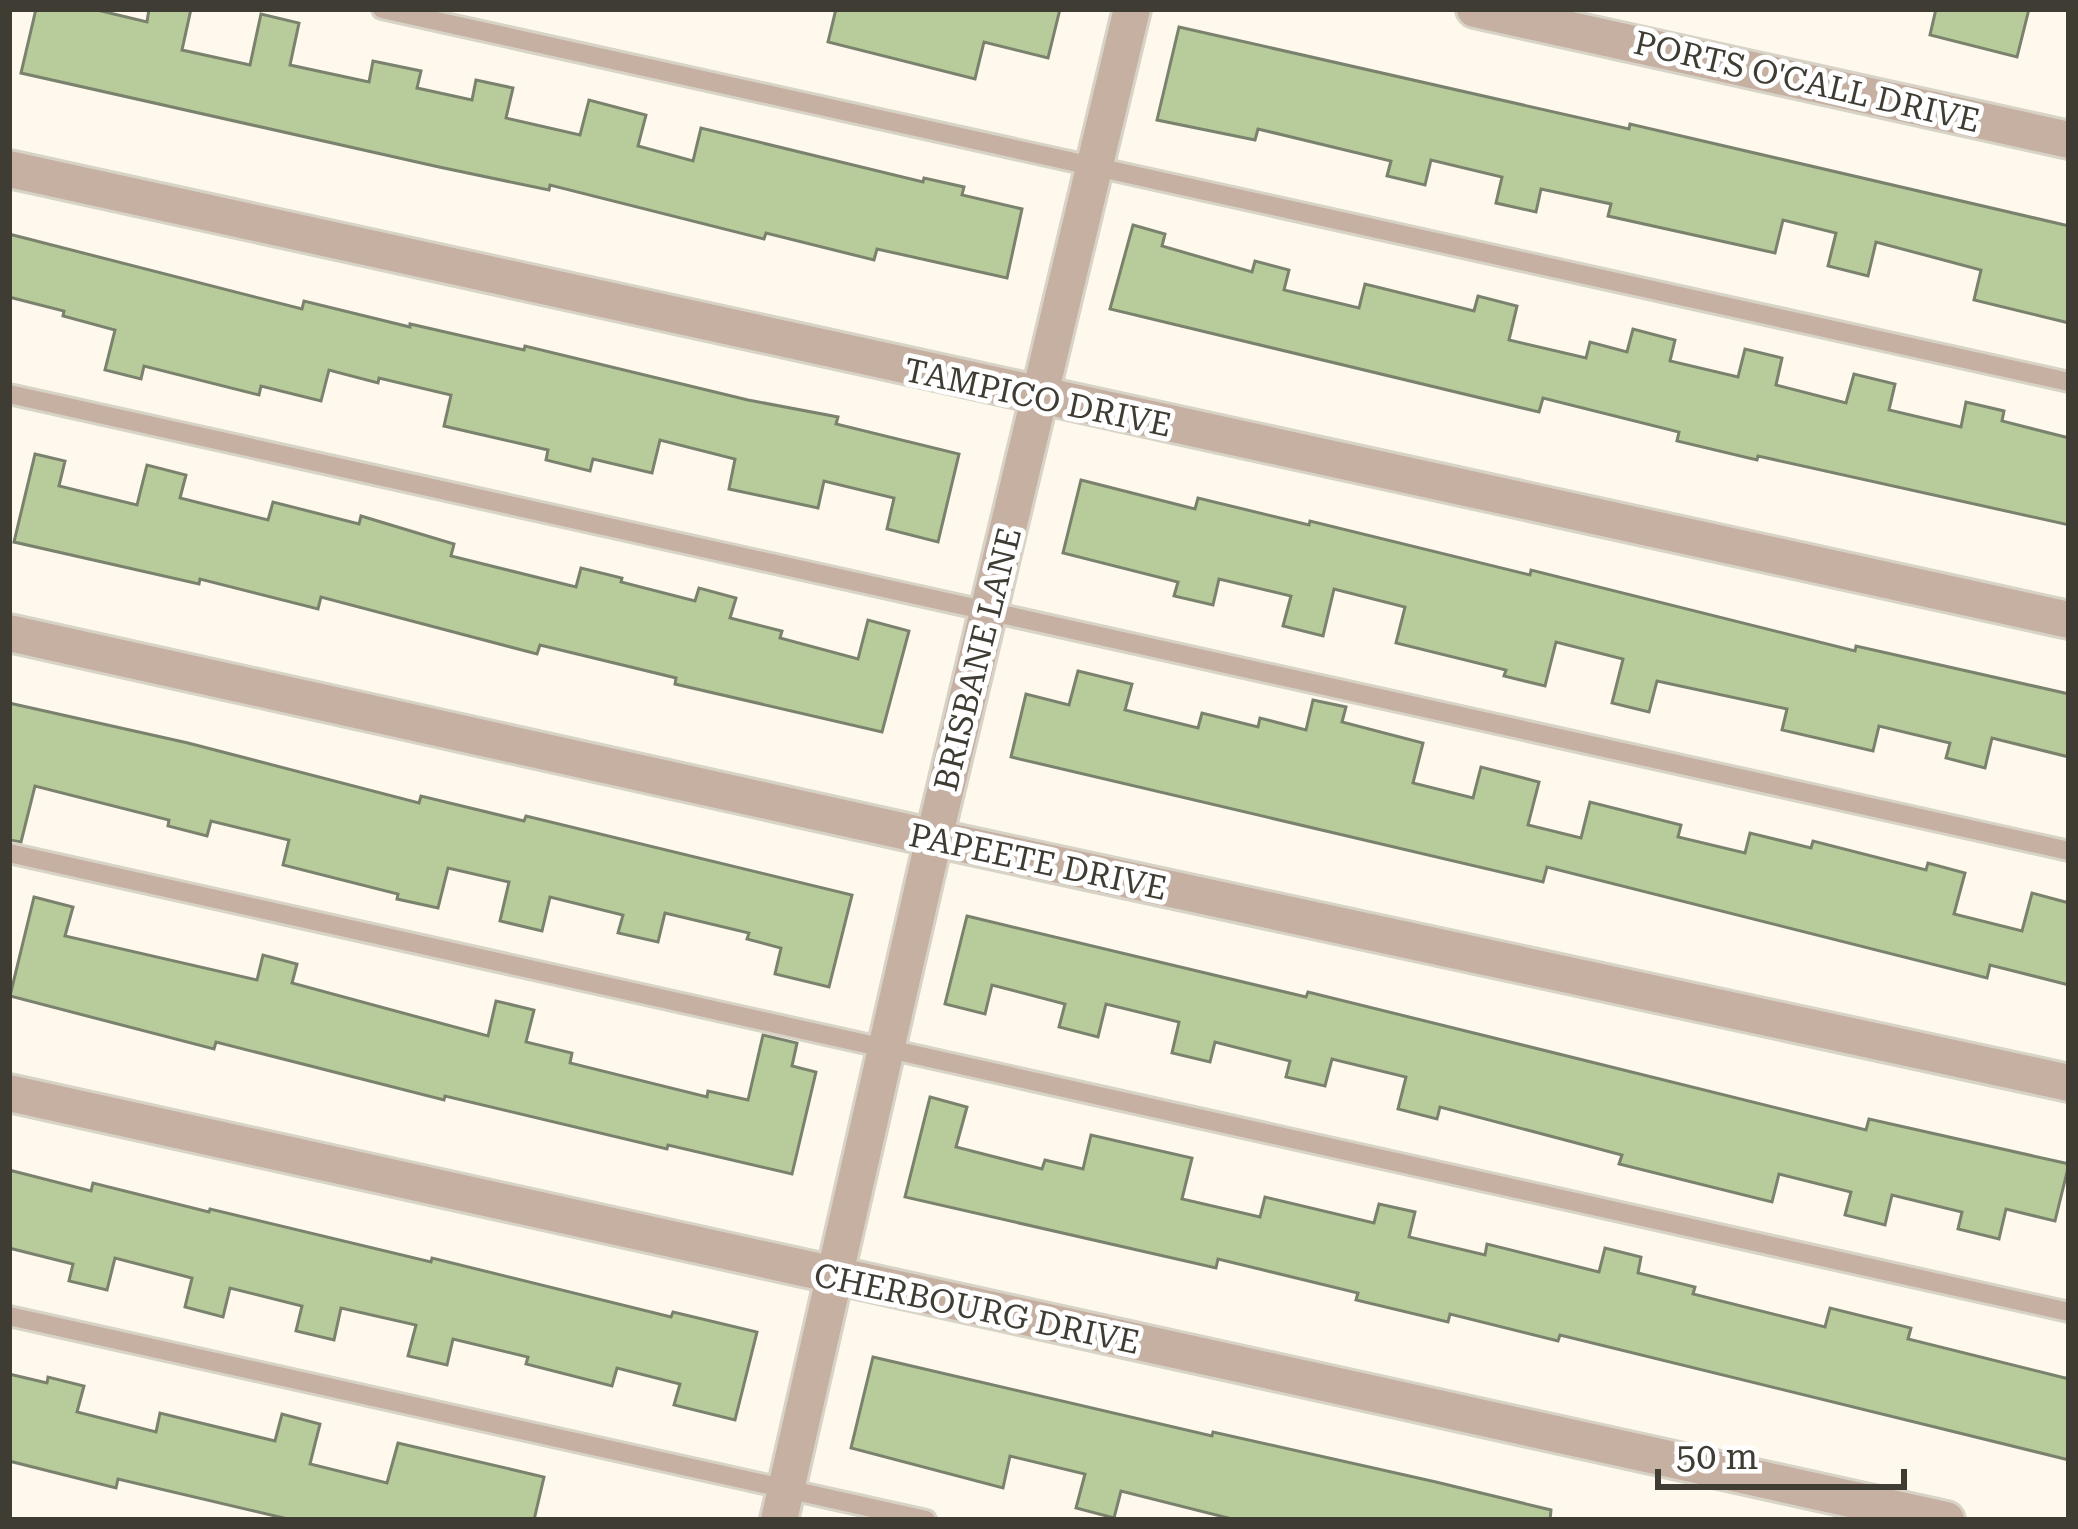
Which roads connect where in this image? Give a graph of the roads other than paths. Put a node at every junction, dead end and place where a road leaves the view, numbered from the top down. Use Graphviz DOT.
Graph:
graph roads {
  1 [pos="382,9"];
  2 [pos="1132,9"];
  3 [pos="1474,9"];
  4 [pos="1617,24"];
  5 [pos="2069,140"];
  6 [pos="1095,165"];
  7 [pos="9,170"];
  8 [pos="2069,382"];
  9 [pos="9,394"];
  10 [pos="1041,398"];
  11 [pos="989,610"];
  12 [pos="2069,620"];
  13 [pos="9,633"];
  14 [pos="934,838"];
  15 [pos="2069,851"];
  16 [pos="9,853"];
  17 [pos="887,1048"];
  18 [pos="2069,1083"];
  19 [pos="9,1094"];
  20 [pos="836,1277"];
  21 [pos="2069,1312"];
  22 [pos="9,1316"];
  23 [pos="783,1504"];
  24 [pos="926,1520"];
  25 [pos="1946,1520"];
  1 -- 6 [label="lane"];
  2 -- 6 [label="street, BRISBANE LANE"];
  3 -- 4 [label="street, PORTS O'CALL DRIVE"];
  4 -- 5 [label="street, PORTS O'CALL DRIVE"];
  6 -- 8 [label="lane"];
  6 -- 10 [label="street, BRISBANE LANE"];
  7 -- 10 [label="street, TAMPICO DRIVE"];
  9 -- 11 [label="lane"];
  10 -- 11 [label="street, BRISBANE LANE"];
  10 -- 12 [label="street, TAMPICO DRIVE"];
  11 -- 14 [label="street, BRISBANE LANE"];
  11 -- 15 [label="lane"];
  13 -- 14 [label="street, PAPEETE DRIVE"];
  14 -- 17 [label="street, BRISBANE LANE"];
  14 -- 18 [label="street, PAPEETE DRIVE"];
  16 -- 17 [label="lane"];
  17 -- 20 [label="street, BRISBANE LANE"];
  17 -- 21 [label="lane"];
  19 -- 20 [label="street, CHERBOURG DRIVE"];
  20 -- 23 [label="street, BRISBANE LANE"];
  20 -- 25 [label="street, CHERBOURG DRIVE"];
  22 -- 23 [label="lane"];
  23 -- 24 [label="lane"];
}
